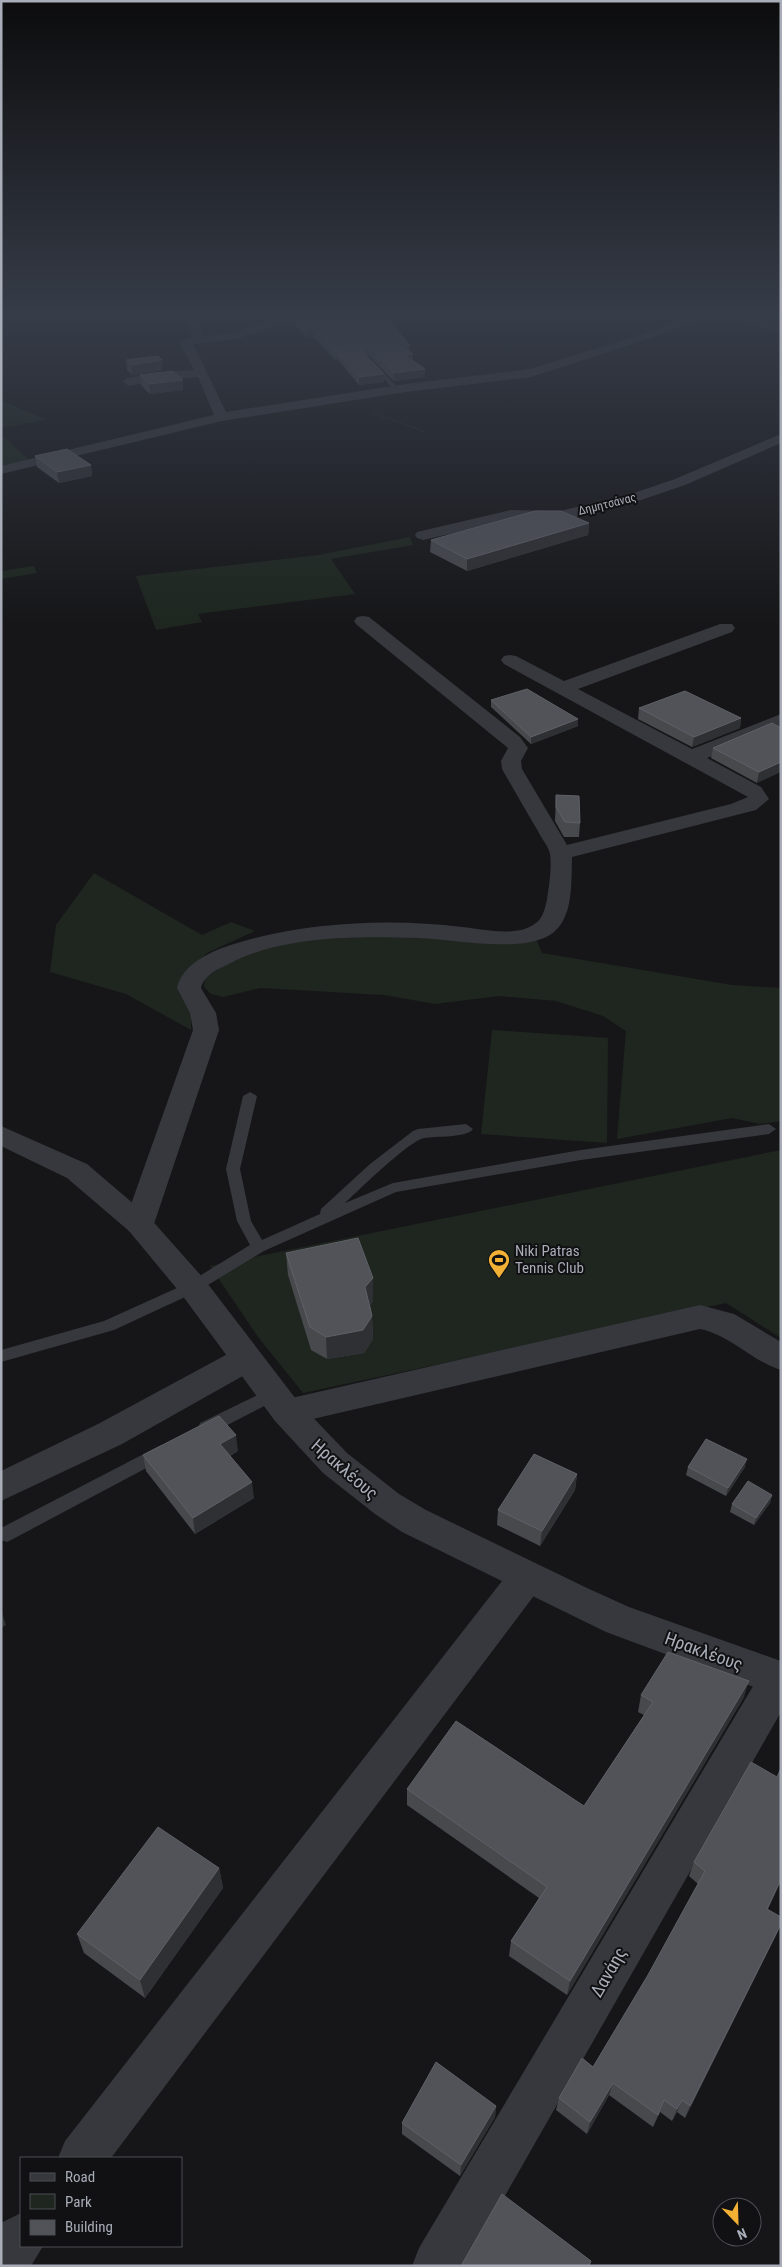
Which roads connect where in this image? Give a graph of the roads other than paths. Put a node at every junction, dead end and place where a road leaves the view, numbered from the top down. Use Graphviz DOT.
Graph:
graph roads {
  1 [pos="229,417"];
  2 [pos="222,418"];
  3 [pos="781,438"];
  4 [pos="1,470"];
  5 [pos="423,535"];
  6 [pos="363,621"];
  7 [pos="726,628"];
  8 [pos="510,660"];
  9 [pos="561,689"];
  10 [pos="781,720"];
  11 [pos="690,757"];
  12 [pos="561,853"];
  13 [pos="250,1096"];
  14 [pos="466,1129"];
  15 [pos="769,1130"];
  16 [pos="1,1136"];
  17 [pos="318,1221"];
  18 [pos="139,1224"];
  19 [pos="259,1247"];
  20 [pos="193,1287"];
  21 [pos="1,1356"];
  22 [pos="781,1358"];
  23 [pos="246,1359"];
  24 [pos="279,1403"];
  25 [pos="195,1434"];
  26 [pos="178,1443"];
  27 [pos="1,1487"];
  28 [pos="6,1534"];
  29 [pos="526,1578"];
  30 [pos="780,1679"];
  31 [pos="83,2157"];
  32 [pos="20,2239"];
  33 [pos="1,2264"];
  34 [pos="437,2266"];
  1 -- 2 [label="street"];
  2 -- 4 [label="street"];
  3 -- 5 [label="street, Δημητσάνας"];
  6 -- 12 [label="street"];
  7 -- 9 [label="street"];
  8 -- 9 [label="street"];
  9 -- 11 [label="street"];
  10 -- 11 [label="street"];
  11 -- 12 [label="street"];
  12 -- 18 [label="street"];
  13 -- 19 [label="lane"];
  14 -- 17 [label="lane"];
  15 -- 17 [label="lane"];
  16 -- 18 [label="street, Ηρακλέους"];
  17 -- 19 [label="lane"];
  18 -- 20 [label="street, Ηρακλέους"];
  19 -- 20 [label="lane"];
  20 -- 21 [label="lane"];
  20 -- 23 [label="street, Ηρακλέους"];
  22 -- 24 [label="street"];
  23 -- 24 [label="street, Ηρακλέους"];
  23 -- 27 [label="street"];
  24 -- 25 [label="lane"];
  24 -- 29 [label="street, Ηρακλέους"];
  26 -- 28 [label="lane"];
  29 -- 30 [label="street, Ηρακλέους"];
  29 -- 31 [label="street"];
  30 -- 34 [label="street, Δανάης"];
  32 -- 33 [label="street"];
}
